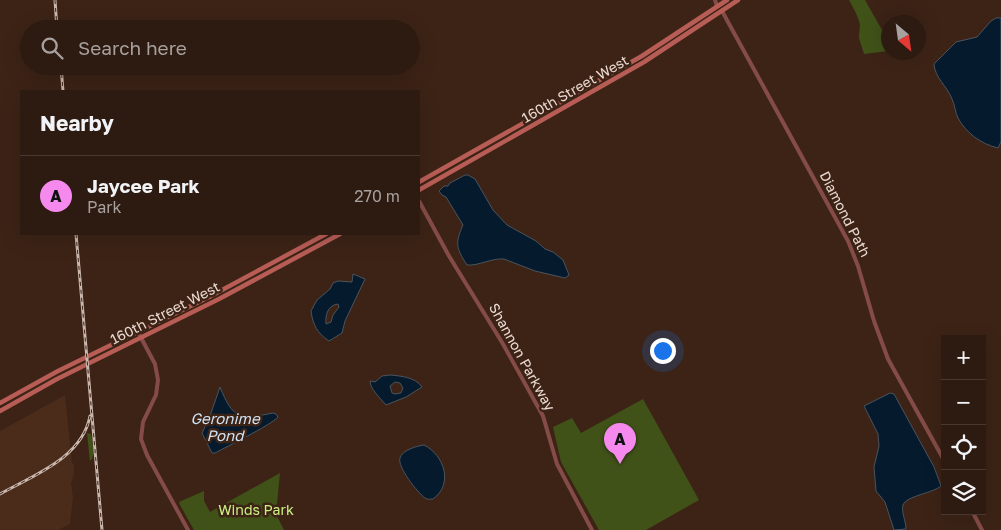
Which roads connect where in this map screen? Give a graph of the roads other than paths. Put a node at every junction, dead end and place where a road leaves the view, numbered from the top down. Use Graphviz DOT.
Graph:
graph roads {
  1 [pos="716,0"];
  2 [pos="727,0"];
  3 [pos="732,0"];
  4 [pos="738,0"];
  5 [pos="717,6"];
  6 [pos="722,11"];
  7 [pos="676,41"];
  8 [pos="642,56"];
  9 [pos="603,86"];
  10 [pos="420,181"];
  11 [pos="420,189"];
  12 [pos="420,203"];
  13 [pos="324,235"];
  14 [pos="338,235"];
  15 [pos="138,332"];
  16 [pos="141,337"];
  17 [pos="0,403"];
  18 [pos="0,411"];
  19 [pos="941,455"];
  20 [pos="974,515"];
  21 [pos="188,530"];
  22 [pos="592,530"];
  23 [pos="982,530"];
  1 -- 5 [label="street"];
  2 -- 5 [label="main road, 160th Street West"];
  3 -- 6 [label="main road"];
  4 -- 6 [label="main road, 160th Street West"];
  5 -- 7 [label="main road"];
  5 -- 8 [label="main road, 160th Street West"];
  6 -- 7 [label="main road, 160th Street West"];
  6 -- 19 [label="street, Diamond Path"];
  7 -- 9 [label="main road, 160th Street West"];
  8 -- 9 [label="main road"];
  8 -- 10 [label="main road, 160th Street West"];
  9 -- 11 [label="main road, 160th Street West"];
  12 -- 22 [label="street, Shannon Parkway"];
  13 -- 15 [label="main road, 160th Street West"];
  14 -- 16 [label="main road, 160th Street West"];
  15 -- 16 [label="street"];
  15 -- 17 [label="main road, 160th Street West"];
  16 -- 18 [label="main road, 160th Street West"];
  16 -- 21 [label="street"];
  20 -- 23 [label="street"];
}
